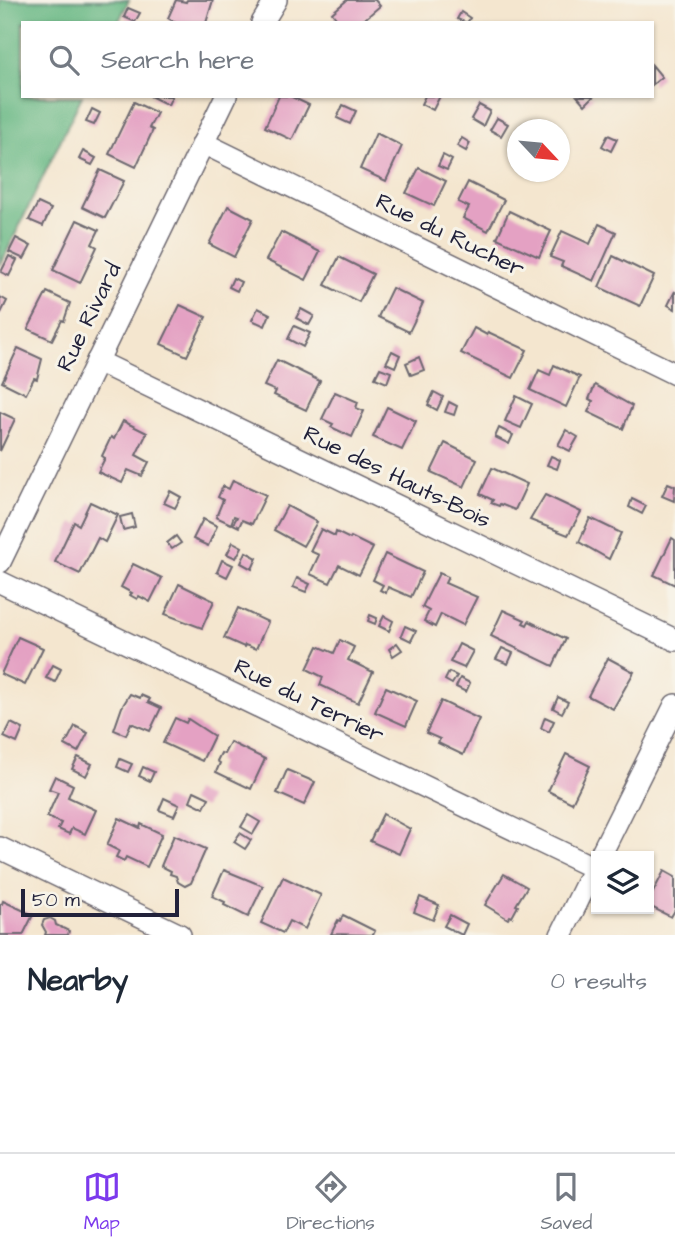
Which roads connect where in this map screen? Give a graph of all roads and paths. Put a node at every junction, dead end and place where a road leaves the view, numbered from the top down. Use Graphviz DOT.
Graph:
graph roads {
  1 [pos="276,0"];
  2 [pos="263,21"];
  3 [pos="225,98"];
  4 [pos="203,143"];
  5 [pos="97,361"];
  6 [pos="675,374"];
  7 [pos="0,562"];
  8 [pos="0,582"];
  9 [pos="675,640"];
  10 [pos="675,705"];
  11 [pos="0,848"];
  12 [pos="603,851"];
  13 [pos="591,860"];
  14 [pos="591,875"];
  15 [pos="180,935"];
  16 [pos="561,935"];
  1 -- 2 [label="street"];
  3 -- 4 [label="street, Rue Rivard"];
  4 -- 5 [label="street, Rue Rivard"];
  4 -- 6 [label="street, Rue du Rucher"];
  5 -- 7 [label="street, Rue Rivard"];
  5 -- 9 [label="street, Rue des Hauts-Bois"];
  8 -- 13 [label="street, Rue du Terrier"];
  10 -- 12 [label="street"];
  11 -- 15 [label="street"];
  14 -- 16 [label="street"];
}
